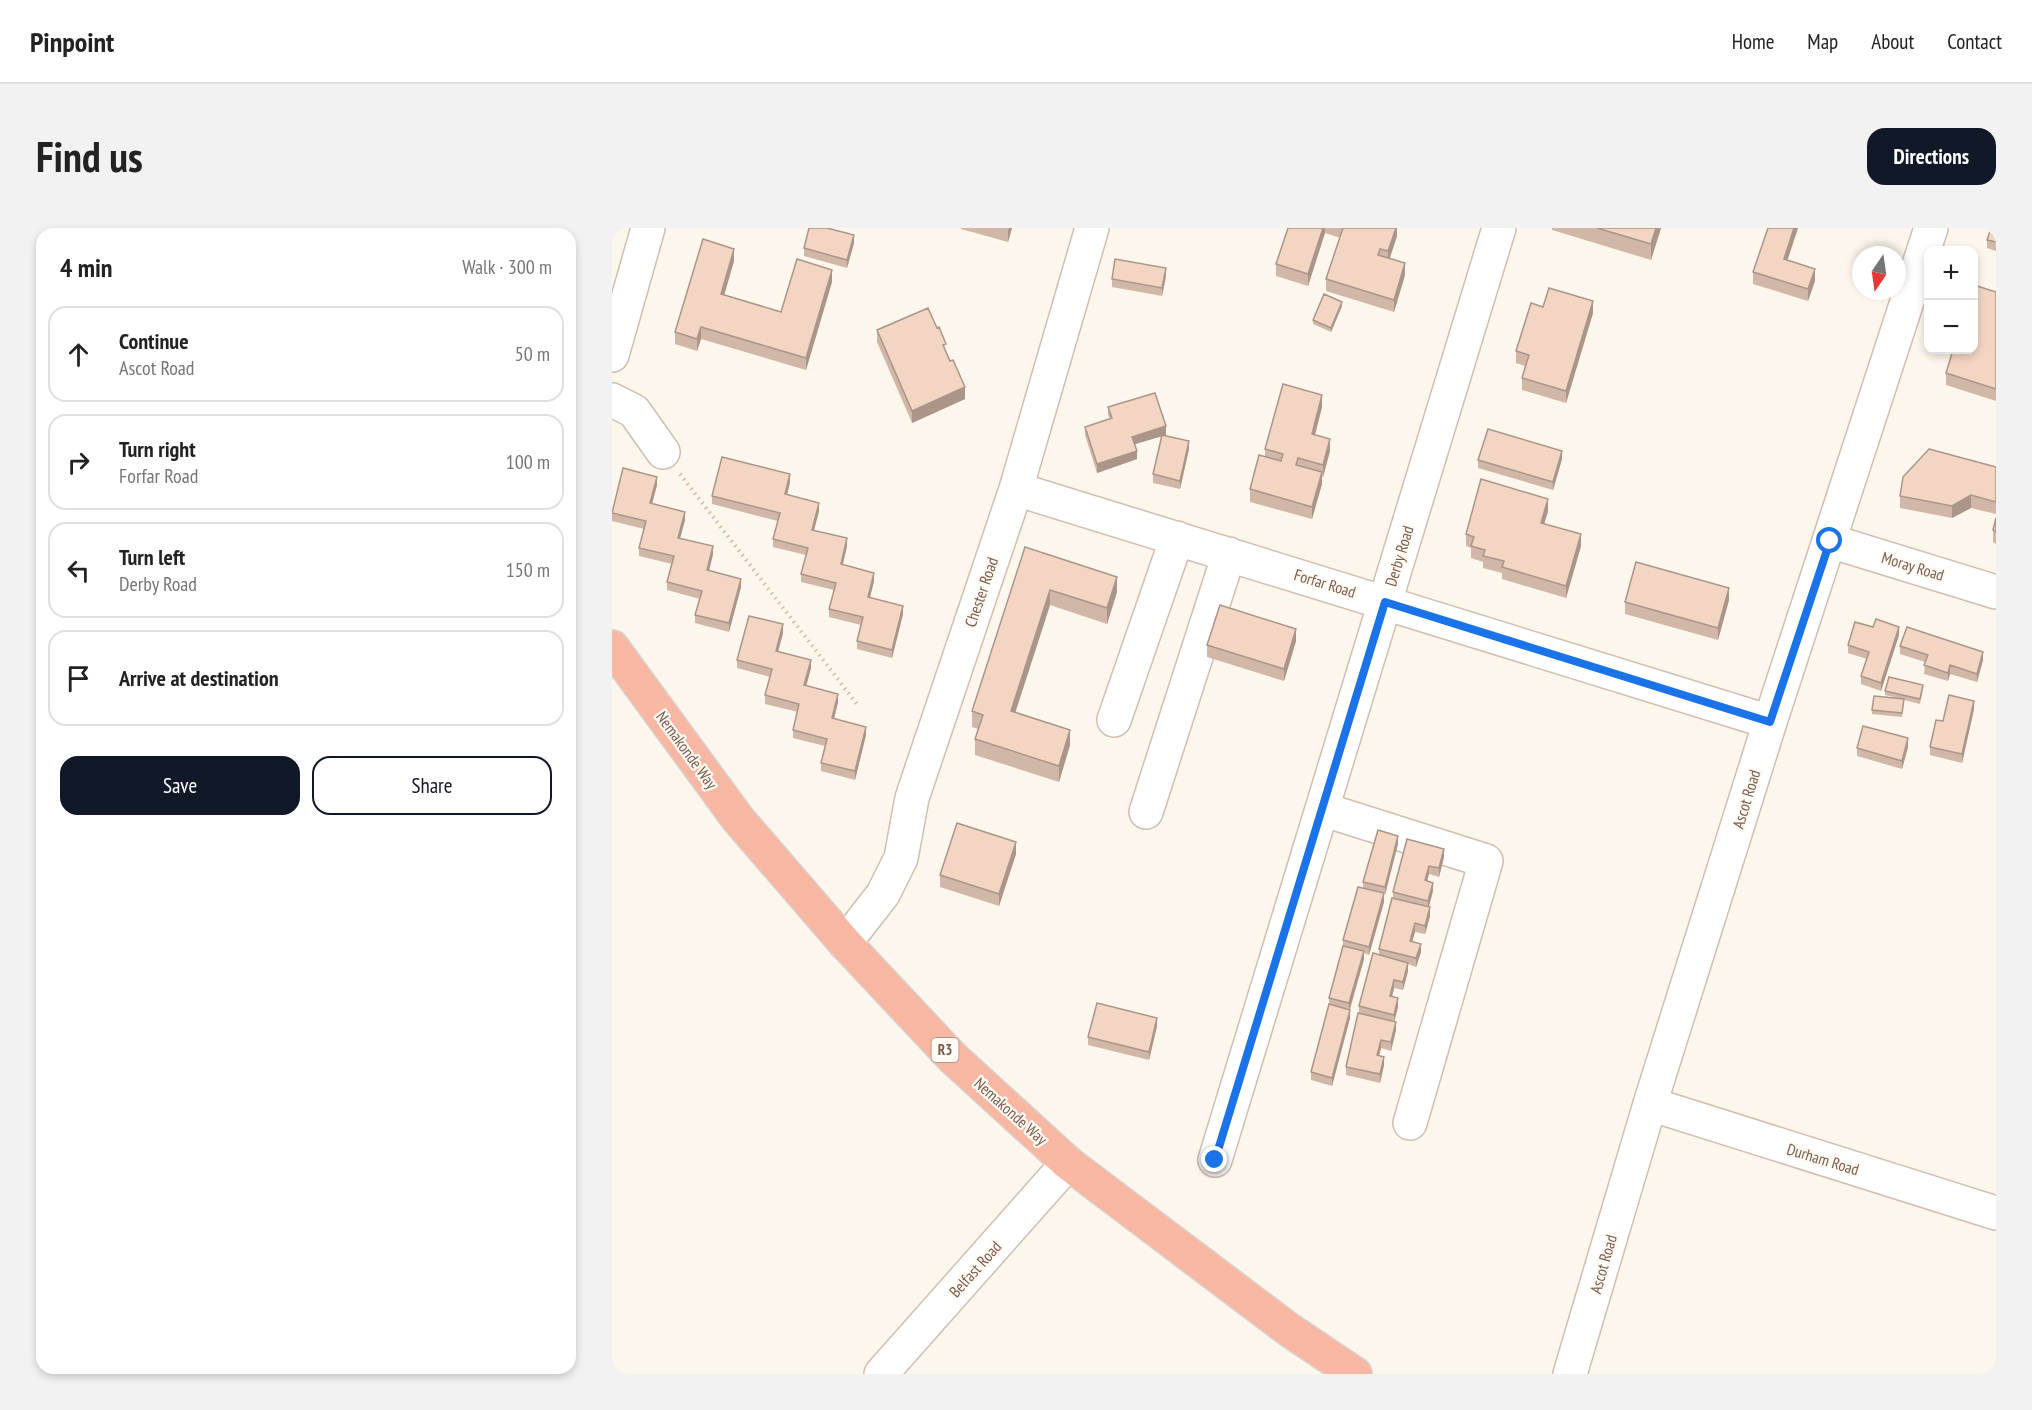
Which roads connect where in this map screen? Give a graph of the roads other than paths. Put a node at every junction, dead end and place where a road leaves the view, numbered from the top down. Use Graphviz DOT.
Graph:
graph roads {
  1 [pos="648,228"];
  2 [pos="1092,228"];
  3 [pos="1499,228"];
  4 [pos="1931,228"];
  5 [pos="612,355"];
  6 [pos="612,400"];
  7 [pos="663,452"];
  8 [pos="1016,489"];
  9 [pos="1176,538"];
  10 [pos="1830,541"];
  11 [pos="1229,554"];
  12 [pos="1996,592"];
  13 [pos="1385,602"];
  14 [pos="612,647"];
  15 [pos="1114,720"];
  16 [pos="1770,722"];
  17 [pos="1322,809"];
  18 [pos="1146,812"];
  19 [pos="845,943"];
  20 [pos="1650,1104"];
  21 [pos="1410,1124"];
  22 [pos="1215,1160"];
  23 [pos="1068,1162"];
  24 [pos="1996,1213"];
  25 [pos="881,1374"];
  26 [pos="1355,1374"];
  27 [pos="1570,1374"];
  1 -- 5 [label="street"];
  2 -- 8 [label="street, Chester Road"];
  3 -- 13 [label="street, Derby Road"];
  4 -- 10 [label="street, Ascot Road"];
  6 -- 7 [label="street"];
  8 -- 9 [label="street, Forfar Road"];
  8 -- 19 [label="street, Chester Road"];
  9 -- 11 [label="street, Forfar Road"];
  9 -- 15 [label="street"];
  10 -- 12 [label="street, Moray Road"];
  10 -- 16 [label="street, Ascot Road"];
  11 -- 13 [label="street, Forfar Road"];
  11 -- 18 [label="street"];
  13 -- 16 [label="street, Forfar Road"];
  13 -- 17 [label="street, Derby Road"];
  14 -- 19 [label="highway, Nemakonde Way / R3"];
  16 -- 20 [label="street, Ascot Road"];
  17 -- 21 [label="street"];
  17 -- 22 [label="street, Derby Road"];
  19 -- 23 [label="highway, Nemakonde Way / R3"];
  20 -- 24 [label="street, Durham Road"];
  20 -- 27 [label="street, Ascot Road"];
  23 -- 25 [label="street, Belfast Road"];
  23 -- 26 [label="highway, Nemakonde Way / R3"];
}
